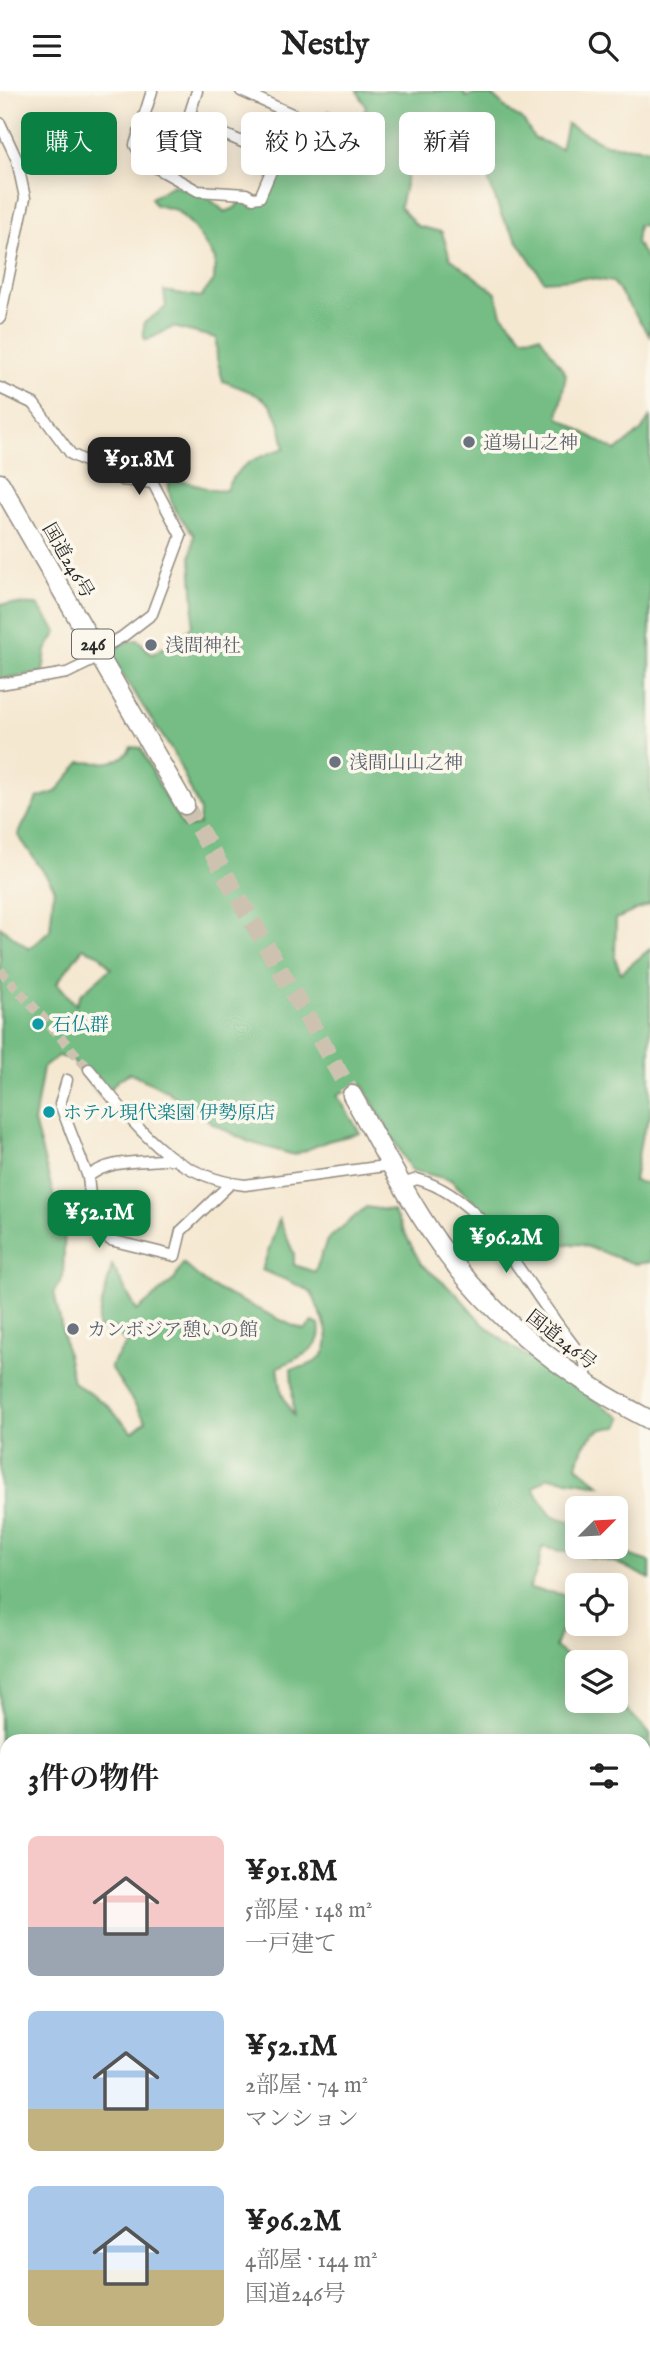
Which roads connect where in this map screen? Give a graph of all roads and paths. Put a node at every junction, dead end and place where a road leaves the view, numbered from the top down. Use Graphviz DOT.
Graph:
graph roads {
  1 [pos="152,91"];
  2 [pos="197,91"];
  3 [pos="241,91"];
  4 [pos="145,112"];
  5 [pos="191,112"];
  6 [pos="288,112"];
  7 [pos="0,123"];
  8 [pos="170,175"];
  9 [pos="270,175"];
  10 [pos="0,318"];
  11 [pos="0,388"];
  12 [pos="0,483"];
  13 [pos="98,654"];
  14 [pos="0,684"];
  15 [pos="185,804"];
  16 [pos="89,1069"];
  17 [pos="67,1080"];
  18 [pos="352,1095"];
  19 [pos="171,1159"];
  20 [pos="392,1165"];
  21 [pos="88,1177"];
  22 [pos="230,1184"];
  23 [pos="402,1184"];
  24 [pos="587,1385"];
  25 [pos="650,1420"];
  1 -- 4 [label="street"];
  2 -- 5 [label="street"];
  3 -- 6 [label="street"];
  7 -- 10 [label="street"];
  8 -- 9 [label="street"];
  11 -- 13 [label="street"];
  12 -- 13 [label="highway, 国道246号 / 246"];
  13 -- 14 [label="street"];
  13 -- 15 [label="highway, 国道246号 / 246"];
  16 -- 19 [label="street"];
  17 -- 21 [label="street"];
  18 -- 20 [label="highway, 国道246号"];
  19 -- 21 [label="street"];
  19 -- 22 [label="street"];
  20 -- 22 [label="street"];
  20 -- 23 [label="highway, 国道246号"];
  21 -- 22 [label="street"];
  23 -- 24 [label="highway, 国道246号"];
  23 -- 24 [label="street"];
  24 -- 25 [label="highway, 国道246号"];
}
